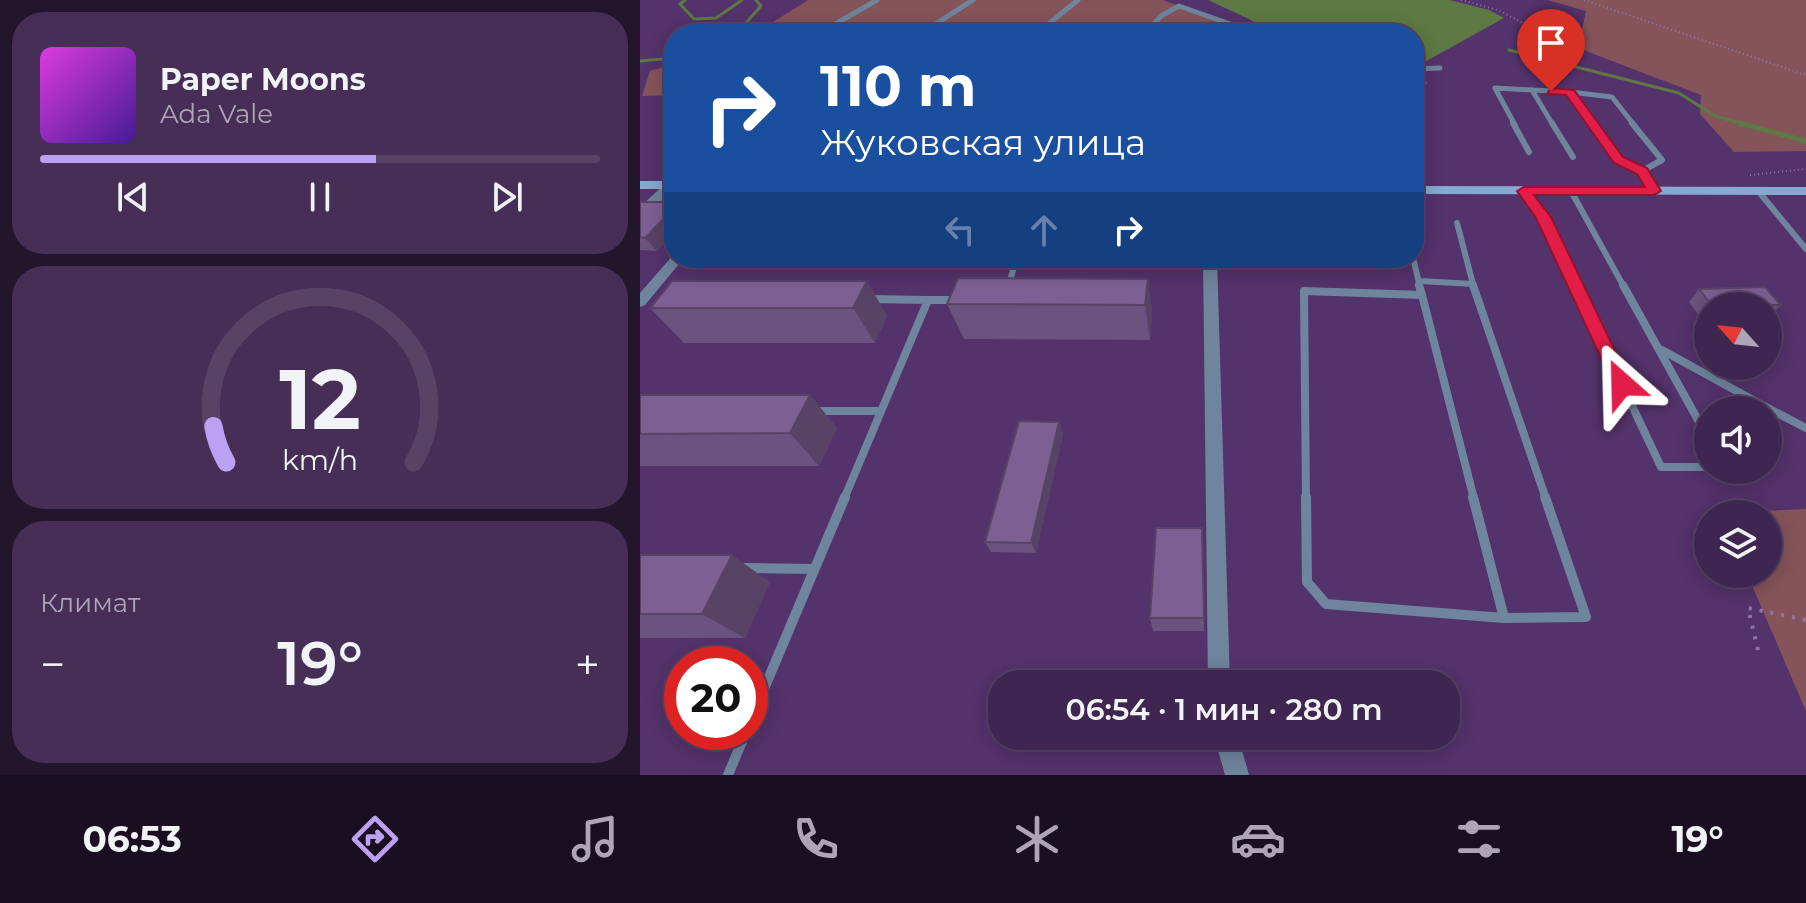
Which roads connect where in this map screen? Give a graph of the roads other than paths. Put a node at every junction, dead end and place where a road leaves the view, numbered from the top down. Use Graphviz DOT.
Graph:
graph roads {
  1 [pos="877,0"];
  2 [pos="973,0"];
  3 [pos="1078,0"];
  4 [pos="835,24"];
  5 [pos="936,24"];
  6 [pos="1048,24"];
  7 [pos="1154,24"];
  8 [pos="1230,24"];
  9 [pos="1440,68"];
  10 [pos="1424,69"];
  11 [pos="1532,90"];
  12 [pos="1570,92"];
  13 [pos="1529,152"];
  14 [pos="1573,157"];
  15 [pos="1642,171"];
  16 [pos="640,185"];
  17 [pos="664,185"];
  18 [pos="1424,190"];
  19 [pos="1524,191"];
  20 [pos="1571,191"];
  21 [pos="1654,191"];
  22 [pos="1806,191"];
  23 [pos="664,192"];
  24 [pos="1759,192"];
  25 [pos="640,214"];
  26 [pos="1457,223"];
  27 [pos="1806,249"];
  28 [pos="669,268"];
  29 [pos="1014,268"];
  30 [pos="1210,268"];
  31 [pos="1416,268"];
  32 [pos="1419,281"];
  33 [pos="1473,284"];
  34 [pos="1422,295"];
  35 [pos="659,298"];
  36 [pos="865,299"];
  37 [pos="642,300"];
  38 [pos="928,300"];
  39 [pos="973,300"];
  40 [pos="1004,300"];
  41 [pos="1660,349"];
  42 [pos="1738,396"];
  43 [pos="1694,408"];
  44 [pos="806,411"];
  45 [pos="881,411"];
  46 [pos="1782,418"];
  47 [pos="1806,428"];
  48 [pos="1694,467"];
  49 [pos="735,568"];
  50 [pos="814,569"];
  51 [pos="1504,618"];
  52 [pos="1219,670"];
  53 [pos="768,679"];
  54 [pos="738,750"];
  55 [pos="1230,750"];
  56 [pos="728,775"];
  57 [pos="1237,775"];
  1 -- 4 [label="lane"];
  2 -- 5 [label="lane"];
  3 -- 6 [label="lane"];
  7 -- 8 [label="lane"];
  9 -- 10 [label="lane"];
  11 -- 12 [label="lane"];
  11 -- 13 [label="lane"];
  11 -- 14 [label="lane"];
  12 -- 15 [label="lane"];
  12 -- 15 [label="lane"];
  15 -- 21 [label="lane"];
  16 -- 17 [label="main road"];
  18 -- 19 [label="main road"];
  19 -- 20 [label="main road"];
  19 -- 48 [label="lane"];
  20 -- 21 [label="main road"];
  20 -- 41 [label="lane"];
  21 -- 24 [label="main road"];
  22 -- 24 [label="main road"];
  23 -- 25 [label="street"];
  24 -- 27 [label="lane"];
  26 -- 33 [label="lane"];
  28 -- 37 [label="street"];
  29 -- 40 [label="lane"];
  30 -- 52 [label="street"];
  31 -- 32 [label="lane"];
  32 -- 33 [label="lane"];
  32 -- 34 [label="lane"];
  33 -- 51 [label="lane"];
  34 -- 51 [label="lane"];
  34 -- 51 [label="lane"];
  35 -- 37 [label="lane"];
  36 -- 38 [label="lane"];
  38 -- 39 [label="lane"];
  38 -- 45 [label="lane"];
  41 -- 42 [label="lane"];
  41 -- 43 [label="lane"];
  44 -- 45 [label="lane"];
  45 -- 50 [label="lane"];
  46 -- 47 [label="lane"];
  49 -- 50 [label="lane"];
  50 -- 53 [label="lane"];
  54 -- 56 [label="lane"];
  55 -- 57 [label="street"];
}
